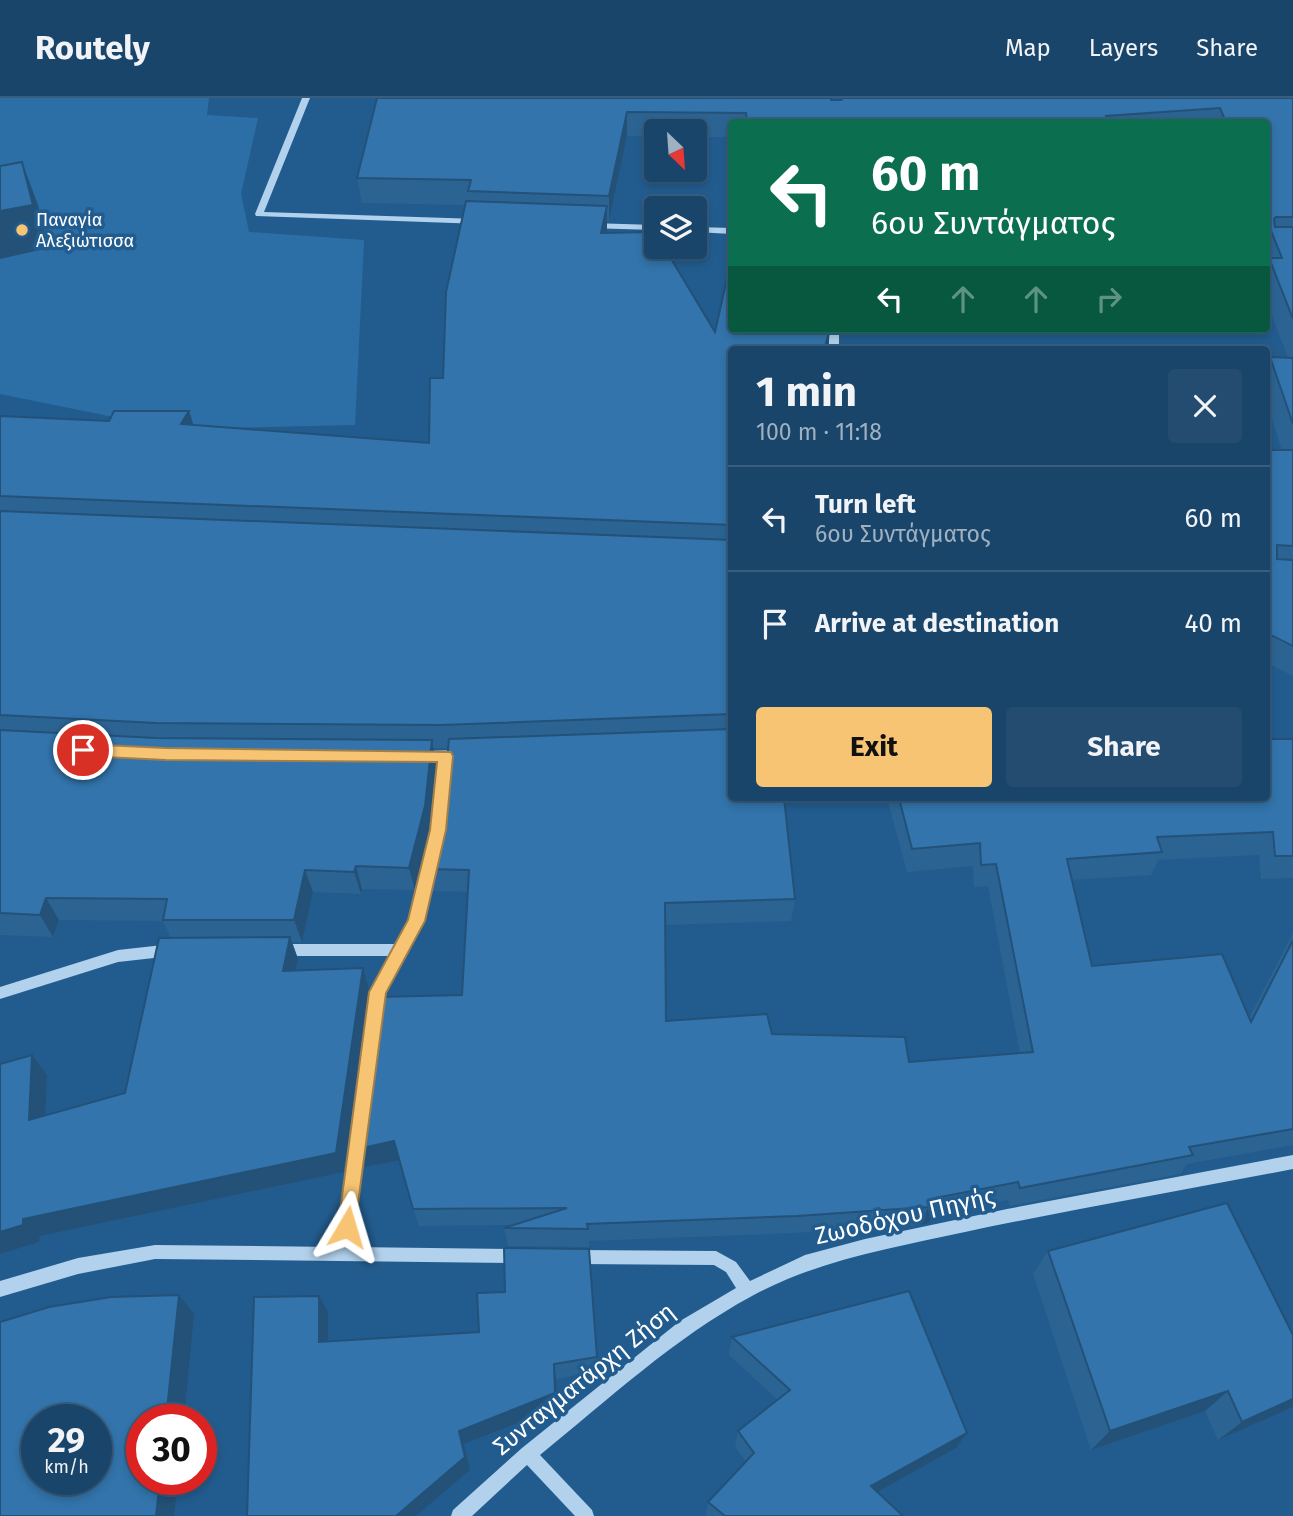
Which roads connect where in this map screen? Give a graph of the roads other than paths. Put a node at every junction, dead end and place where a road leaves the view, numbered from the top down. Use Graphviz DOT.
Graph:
graph roads {
  1 [pos="306,98"];
  2 [pos="259,214"];
  3 [pos="492,222"];
  4 [pos="574,225"];
  5 [pos="644,228"];
  6 [pos="707,229"];
  7 [pos="728,230"];
  8 [pos="473,755"];
  9 [pos="404,756"];
  10 [pos="445,756"];
  11 [pos="185,949"];
  12 [pos="265,949"];
  13 [pos="400,950"];
  14 [pos="0,992"];
  15 [pos="1293,1162"];
  16 [pos="344,1254"];
  17 [pos="537,1256"];
  18 [pos="565,1256"];
  19 [pos="0,1289"];
  20 [pos="747,1290"];
  21 [pos="528,1454"];
  22 [pos="460,1516"];
  23 [pos="586,1516"];
  1 -- 2 [label="street"];
  2 -- 3 [label="street"];
  4 -- 5 [label="street"];
  6 -- 7 [label="street"];
  8 -- 10 [label="street"];
  9 -- 10 [label="street"];
  10 -- 13 [label="street"];
  11 -- 14 [label="street"];
  12 -- 13 [label="street"];
  13 -- 16 [label="street"];
  15 -- 20 [label="street, Ζωοδόχου Πηγής"];
  16 -- 17 [label="street"];
  16 -- 19 [label="street"];
  18 -- 20 [label="street"];
  20 -- 21 [label="street, Συνταγματάρχη Ζήση"];
  21 -- 22 [label="street, Συνταγματάρχη Ζήση"];
  21 -- 23 [label="street"];
}
